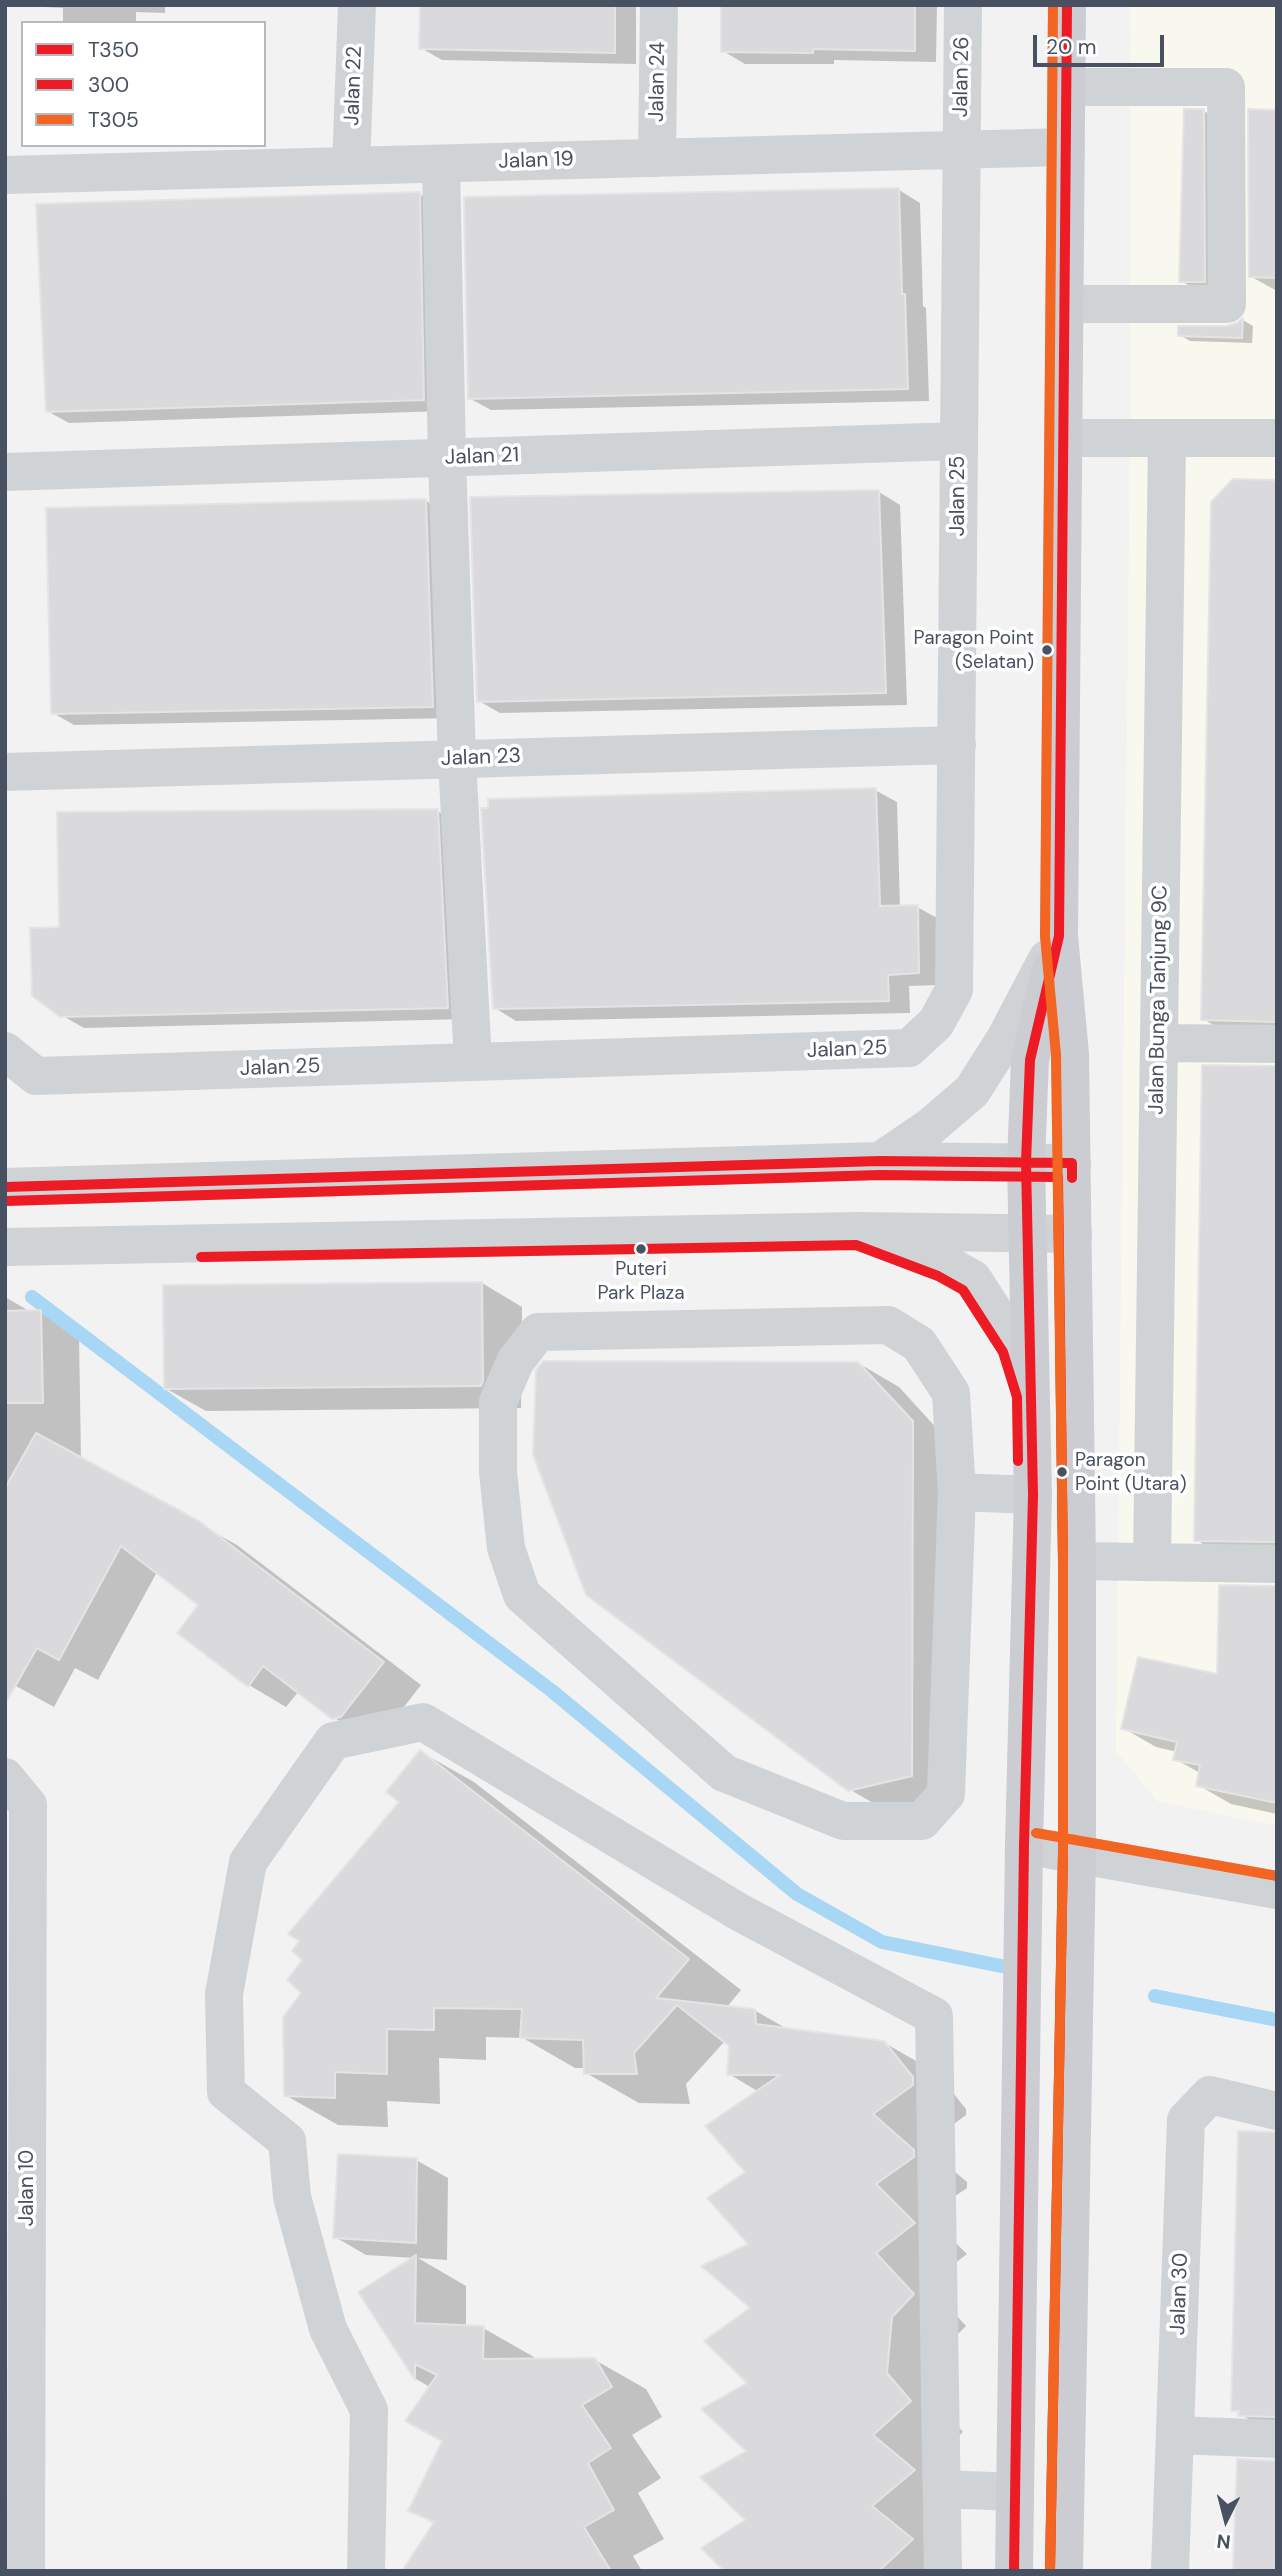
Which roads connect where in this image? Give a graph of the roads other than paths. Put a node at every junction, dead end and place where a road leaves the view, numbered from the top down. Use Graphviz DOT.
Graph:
graph roads {
  1 [pos="357,5"];
  2 [pos="659,5"];
  3 [pos="962,5"];
  4 [pos="1067,5"];
  5 [pos="1066,87"];
  6 [pos="1066,147"];
  7 [pos="961,149"];
  8 [pos="657,158"];
  9 [pos="441,164"];
  10 [pos="351,166"];
  11 [pos="5,175"];
  12 [pos="1065,304"];
  13 [pos="1063,438"];
  14 [pos="1167,438"];
  15 [pos="1277,438"];
  16 [pos="959,442"];
  17 [pos="447,458"];
  18 [pos="5,472"];
  19 [pos="957,745"];
  20 [pos="457,759"];
  21 [pos="5,772"];
  22 [pos="1059,936"];
  23 [pos="1158,1043"];
  24 [pos="1277,1044"];
  25 [pos="5,1051"];
  26 [pos="473,1062"];
  27 [pos="880,1161"];
  28 [pos="1026,1162"];
  29 [pos="1072,1163"];
  30 [pos="5,1187"];
  31 [pos="858,1231"];
  32 [pos="1027,1232"];
  33 [pos="1073,1234"];
  34 [pos="5,1247"];
  35 [pos="1031,1395"];
  36 [pos="957,1492"];
  37 [pos="1033,1495"];
  38 [pos="1077,1561"];
  39 [pos="1152,1562"];
  40 [pos="1277,1564"];
  41 [pos="17,1791"];
  42 [pos="1024,1845"];
  43 [pos="1077,1853"];
  44 [pos="1277,1890"];
  45 [pos="1277,2111"];
  46 [pos="1175,2435"];
  47 [pos="1277,2439"];
  48 [pos="16,2448"];
  49 [pos="942,2489"];
  50 [pos="1015,2491"];
  51 [pos="26,2571"];
  52 [pos="366,2571"];
  53 [pos="943,2571"];
  54 [pos="1014,2571"];
  55 [pos="1064,2571"];
  56 [pos="1170,2571"];
  1 -- 10 [label="street, Jalan 22"];
  2 -- 8 [label="street, Jalan 24"];
  3 -- 7 [label="street, Jalan 26"];
  4 -- 5 [label="main road"];
  5 -- 6 [label="main road"];
  5 -- 12 [label="street"];
  6 -- 7 [label="street, Jalan 19"];
  6 -- 12 [label="main road"];
  7 -- 8 [label="street, Jalan 19"];
  7 -- 16 [label="street, Jalan 25"];
  8 -- 9 [label="street, Jalan 19"];
  9 -- 10 [label="street, Jalan 19"];
  9 -- 17 [label="street"];
  10 -- 11 [label="street, Jalan 19"];
  12 -- 13 [label="main road"];
  13 -- 14 [label="street"];
  13 -- 22 [label="main road"];
  14 -- 15 [label="street"];
  14 -- 23 [label="street, Jalan Bunga Tanjung 9C"];
  16 -- 17 [label="street, Jalan 21"];
  16 -- 19 [label="street, Jalan 25"];
  17 -- 18 [label="street, Jalan 21"];
  17 -- 20 [label="street"];
  19 -- 20 [label="street, Jalan 23"];
  19 -- 26 [label="street, Jalan 25"];
  20 -- 21 [label="street, Jalan 23"];
  20 -- 26 [label="street"];
  22 -- 27 [label="street"];
  22 -- 28 [label="main road"];
  22 -- 29 [label="main road"];
  23 -- 24 [label="street"];
  23 -- 39 [label="street, Jalan Bunga Tanjung 9C"];
  25 -- 26 [label="street, Jalan 25"];
  27 -- 28 [label="street"];
  27 -- 30 [label="street"];
  28 -- 29 [label="street"];
  28 -- 32 [label="main road"];
  29 -- 33 [label="main road"];
  31 -- 32 [label="street"];
  31 -- 34 [label="street"];
  31 -- 35 [label="street"];
  32 -- 33 [label="street"];
  32 -- 35 [label="main road"];
  33 -- 38 [label="main road"];
  35 -- 37 [label="main road"];
  36 -- 36 [label="street"];
  36 -- 37 [label="street"];
  37 -- 42 [label="main road"];
  38 -- 39 [label="street"];
  38 -- 43 [label="main road"];
  39 -- 40 [label="street"];
  41 -- 48 [label="street, Jalan 10"];
  42 -- 43 [label="street"];
  42 -- 50 [label="main road"];
  43 -- 44 [label="street"];
  43 -- 55 [label="main road"];
  45 -- 46 [label="street, Jalan 30"];
  46 -- 47 [label="street"];
  46 -- 56 [label="street, Jalan 30"];
  48 -- 51 [label="street, Jalan 10"];
  49 -- 50 [label="street"];
  49 -- 52 [label="street"];
  49 -- 53 [label="street"];
  50 -- 54 [label="main road"];
}
